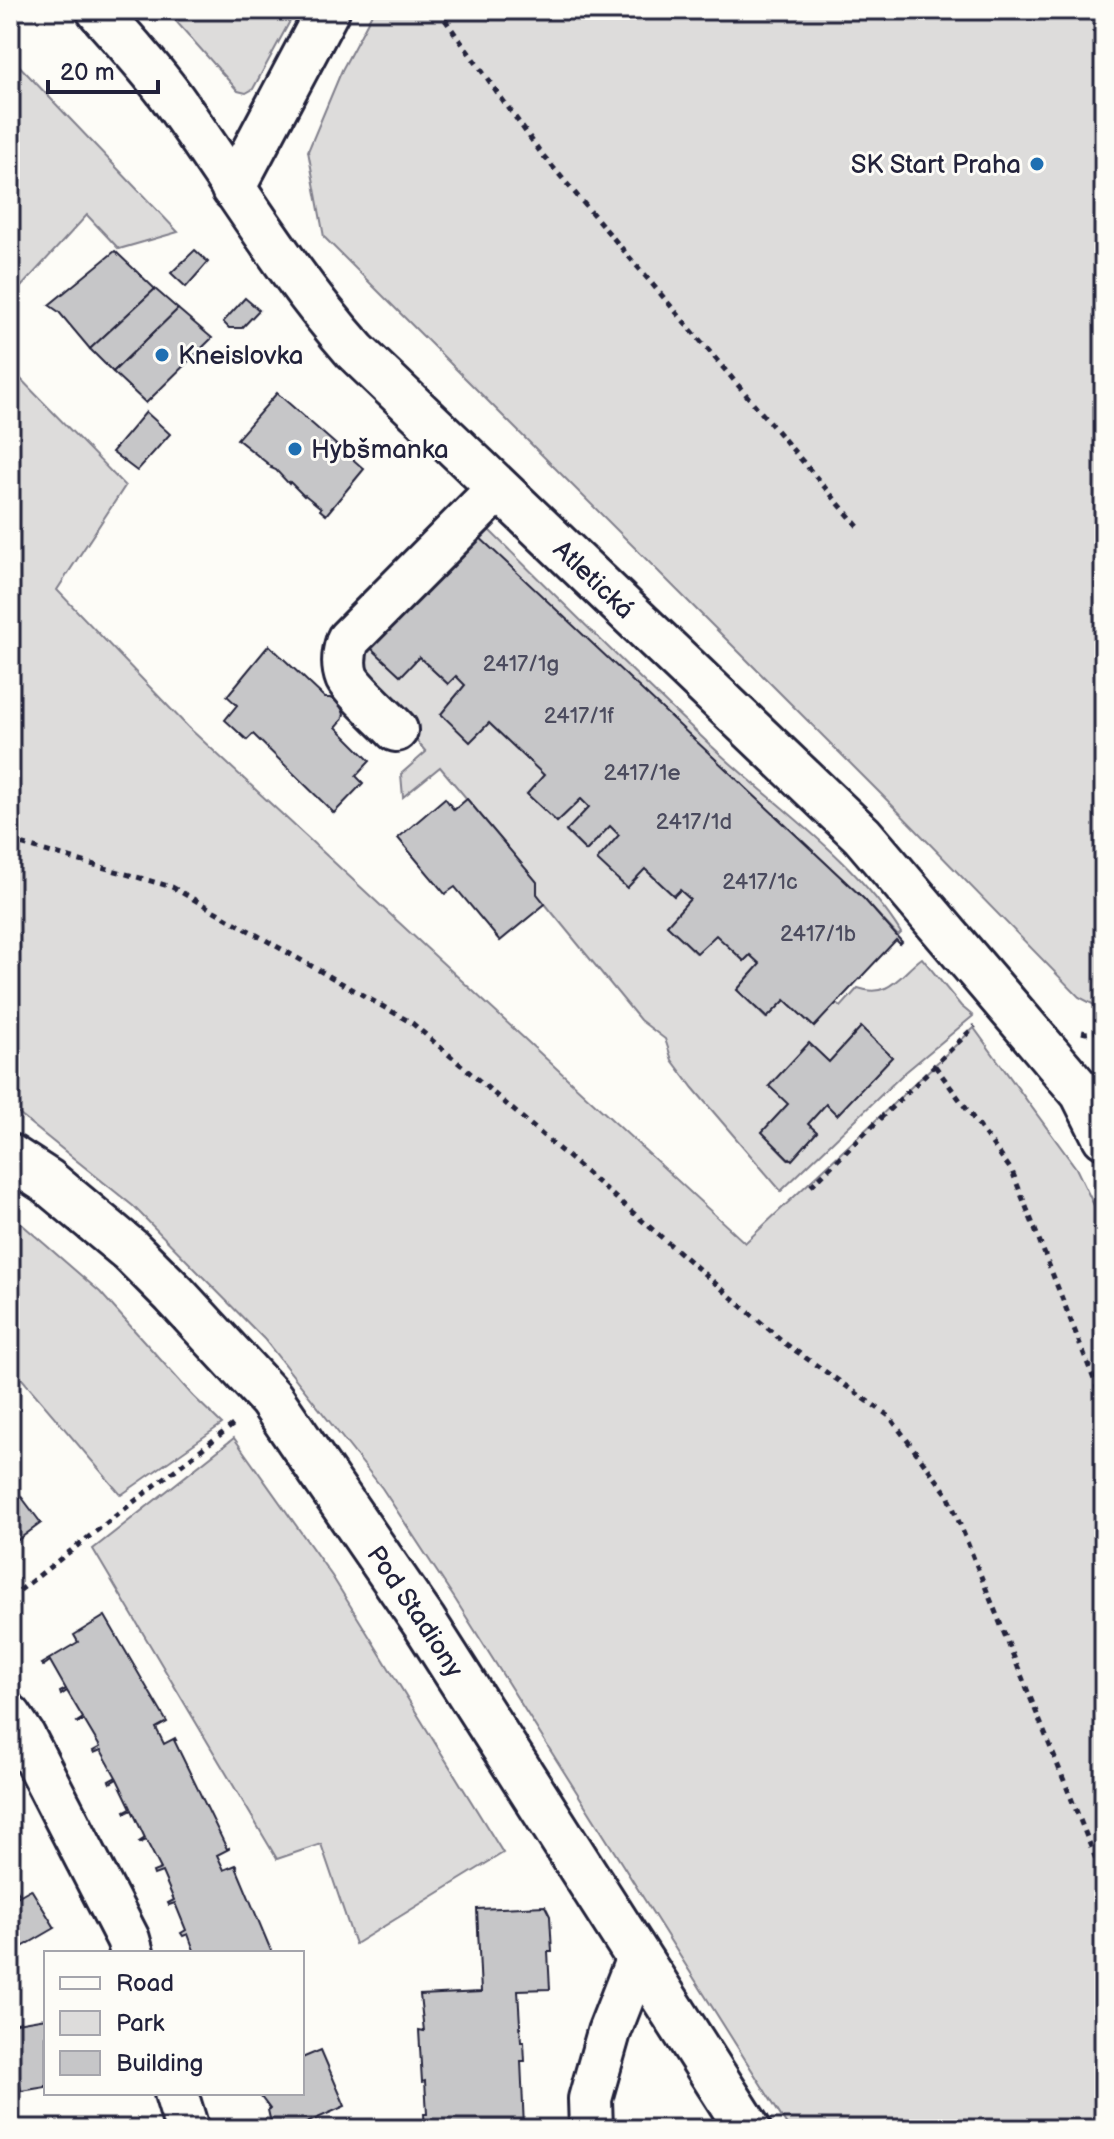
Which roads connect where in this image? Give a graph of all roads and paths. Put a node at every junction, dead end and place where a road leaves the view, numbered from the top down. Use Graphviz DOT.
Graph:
graph roads {
  1 [pos="98,10"];
  2 [pos="328,10"];
  3 [pos="438,10"];
  4 [pos="233,189"];
  5 [pos="498,489"];
  6 [pos="861,530"];
  7 [pos="396,730"];
  8 [pos="10,842"];
  9 [pos="979,1022"];
  10 [pos="935,1066"];
  11 [pos="1093,1083"];
  12 [pos="1104,1137"];
  13 [pos="10,1157"];
  14 [pos="811,1186"];
  15 [pos="1104,1405"];
  16 [pos="234,1424"];
  17 [pos="10,1598"];
  18 [pos="15,1731"];
  19 [pos="1104,1879"];
  20 [pos="131,1951"];
  21 [pos="638,1958"];
  22 [pos="177,2095"];
  23 [pos="187,2129"];
  24 [pos="591,2129"];
  25 [pos="748,2129"];
  1 -- 4 [label="street, Atletická"];
  2 -- 4 [label="street"];
  3 -- 6 [label="path"];
  4 -- 5 [label="street, Atletická"];
  5 -- 7 [label="street"];
  5 -- 11 [label="street, Atletická"];
  8 -- 19 [label="path"];
  9 -- 10 [label="path"];
  10 -- 14 [label="path"];
  10 -- 15 [label="path"];
  11 -- 12 [label="street, Atletická"];
  13 -- 21 [label="main road, Pod Stadiony"];
  16 -- 17 [label="path"];
  18 -- 20 [label="street"];
  21 -- 24 [label="street"];
  21 -- 25 [label="main road, Pod Stadiony"];
  22 -- 23 [label="street"];
}
